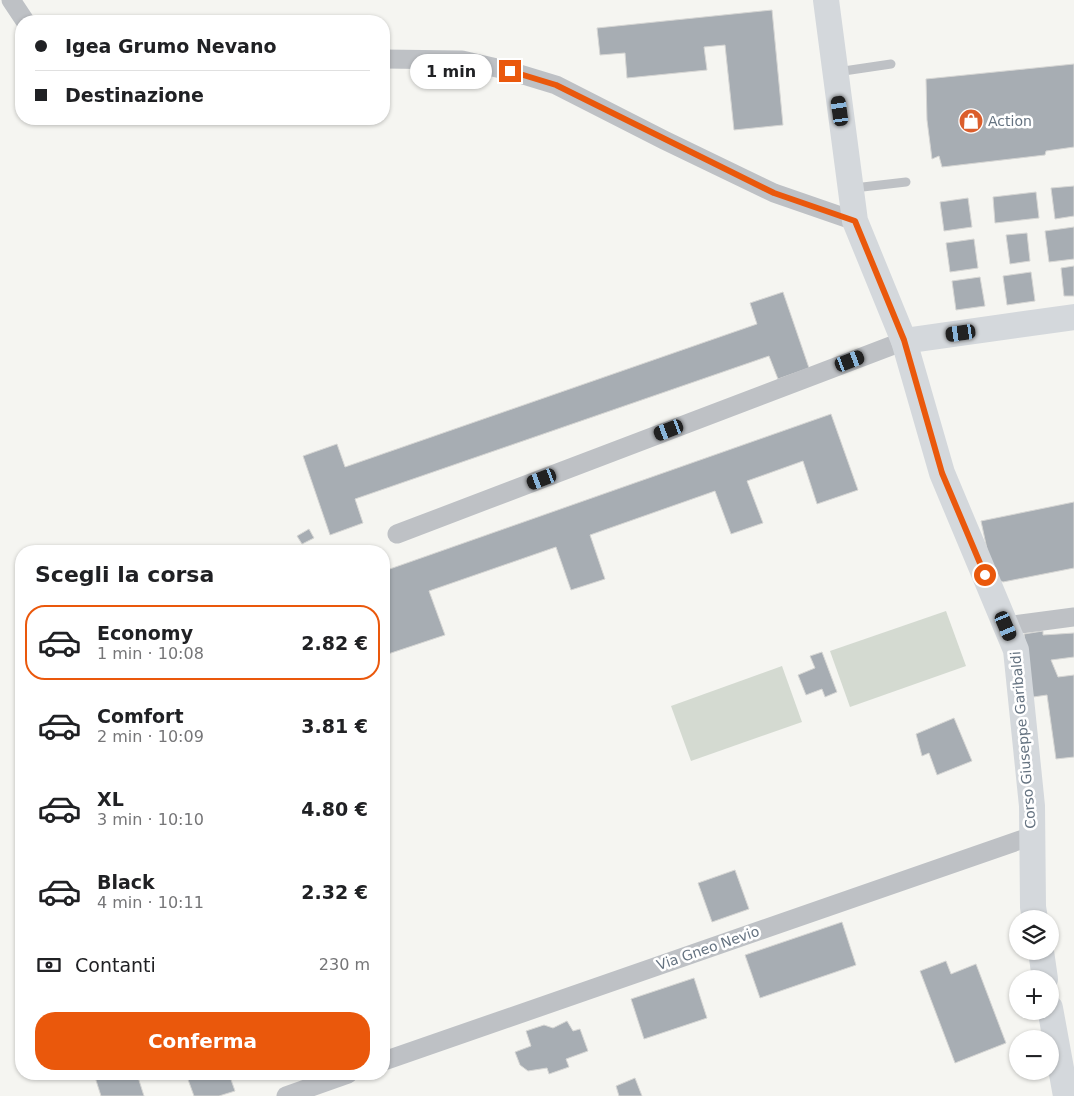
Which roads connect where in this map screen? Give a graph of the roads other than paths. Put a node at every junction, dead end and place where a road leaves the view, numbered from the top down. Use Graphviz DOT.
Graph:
graph roads {
  1 [pos="11,0"];
  2 [pos="826,0"];
  3 [pos="21,15"];
  4 [pos="390,58"];
  5 [pos="891,64"];
  6 [pos="835,72"];
  7 [pos="906,182"];
  8 [pos="851,188"];
  9 [pos="855,221"];
  10 [pos="1074,317"];
  11 [pos="904,340"];
  12 [pos="397,534"];
  13 [pos="1074,617"];
  14 [pos="1006,626"];
  15 [pos="1032,836"];
  16 [pos="1034,910"];
  17 [pos="1052,1020"];
  18 [pos="390,1059"];
  19 [pos="331,1080"];
  20 [pos="286,1096"];
  21 [pos="1066,1096"];
  1 -- 3 [label="street"];
  2 -- 6 [label="street, Corso Giuseppe Garibaldi"];
  4 -- 9 [label="street"];
  5 -- 6 [label="lane"];
  6 -- 8 [label="street, Corso Giuseppe Garibaldi"];
  7 -- 8 [label="lane"];
  8 -- 9 [label="street, Corso Giuseppe Garibaldi"];
  9 -- 11 [label="street, Corso Giuseppe Garibaldi"];
  10 -- 11 [label="street"];
  11 -- 12 [label="street"];
  11 -- 14 [label="street, Corso Giuseppe Garibaldi"];
  13 -- 14 [label="street"];
  14 -- 15 [label="street, Corso Giuseppe Garibaldi"];
  15 -- 16 [label="street, Corso Giuseppe Garibaldi"];
  15 -- 18 [label="street, Via Gneo Nevio"];
  17 -- 21 [label="street"];
  19 -- 20 [label="street"];
}
